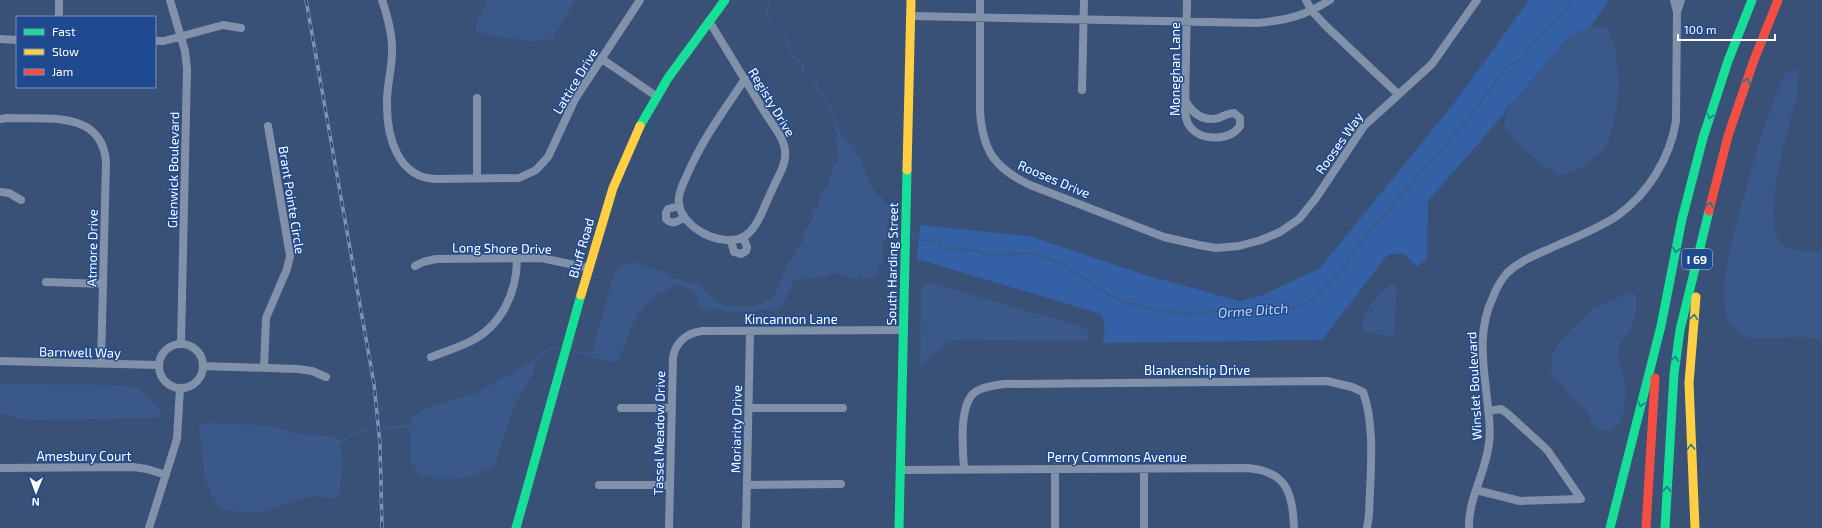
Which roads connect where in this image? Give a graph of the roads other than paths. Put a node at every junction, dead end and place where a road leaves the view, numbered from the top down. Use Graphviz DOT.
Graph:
graph roads {
  1 [pos="59,0"];
  2 [pos="170,0"];
  3 [pos="382,0"];
  4 [pos="640,0"];
  5 [pos="725,0"];
  6 [pos="911,0"];
  7 [pos="980,0"];
  8 [pos="1084,0"];
  9 [pos="1187,0"];
  10 [pos="1306,0"];
  11 [pos="1330,0"];
  12 [pos="1477,0"];
  13 [pos="1674,0"];
  14 [pos="1681,0"];
  15 [pos="1752,0"];
  16 [pos="1778,0"];
  17 [pos="1312,12"];
  18 [pos="1677,12"];
  19 [pos="59,16"];
  20 [pos="911,16"];
  21 [pos="980,18"];
  22 [pos="1084,20"];
  23 [pos="709,21"];
  24 [pos="1187,22"];
  25 [pos="241,28"];
  26 [pos="181,36"];
  27 [pos="0,39"];
  28 [pos="16,40"];
  29 [pos="156,42"];
  30 [pos="602,59"];
  31 [pos="744,79"];
  32 [pos="1082,90"];
  33 [pos="1398,94"];
  34 [pos="656,96"];
  35 [pos="477,98"];
  36 [pos="1186,100"];
  37 [pos="0,119"];
  38 [pos="268,126"];
  39 [pos="477,179"];
  40 [pos="0,192"];
  41 [pos="20,200"];
  42 [pos="679,206"];
  43 [pos="683,218"];
  44 [pos="1705,226"];
  45 [pos="743,237"];
  46 [pos="731,241"];
  47 [pos="1216,248"];
  48 [pos="517,258"];
  49 [pos="415,266"];
  50 [pos="588,268"];
  51 [pos="46,282"];
  52 [pos="103,284"];
  53 [pos="1661,326"];
  54 [pos="904,330"];
  55 [pos="750,331"];
  56 [pos="680,341"];
  57 [pos="181,344"];
  58 [pos="431,356"];
  59 [pos="0,362"];
  60 [pos="101,364"];
  61 [pos="159,365"];
  62 [pos="203,366"];
  63 [pos="264,368"];
  64 [pos="326,377"];
  65 [pos="180,388"];
  66 [pos="621,408"];
  67 [pos="672,408"];
  68 [pos="749,408"];
  69 [pos="843,408"];
  70 [pos="1488,411"];
  71 [pos="0,468"];
  72 [pos="900,470"];
  73 [pos="964,470"];
  74 [pos="1055,470"];
  75 [pos="1144,470"];
  76 [pos="166,475"];
  77 [pos="841,484"];
  78 [pos="599,485"];
  79 [pos="670,485"];
  80 [pos="747,485"];
  81 [pos="1476,490"];
  82 [pos="149,528"];
  83 [pos="516,528"];
  84 [pos="669,528"];
  85 [pos="746,528"];
  86 [pos="899,528"];
  87 [pos="1055,528"];
  88 [pos="1144,528"];
  89 [pos="1294,528"];
  90 [pos="1367,528"];
  91 [pos="1469,528"];
  92 [pos="1610,528"];
  93 [pos="1646,528"];
  94 [pos="1665,528"];
  95 [pos="1695,528"];
  1 -- 19 [label="street"];
  2 -- 26 [label="street, Glenwick Boulevard"];
  3 -- 39 [label="street"];
  4 -- 30 [label="street, Lattice Drive"];
  5 -- 23 [label="main road, Bluff Road"];
  6 -- 20 [label="main road, South Harding Street"];
  7 -- 21 [label="street, Rooses Drive"];
  8 -- 22 [label="street"];
  9 -- 24 [label="street, Moneghan Lane"];
  10 -- 17 [label="street"];
  11 -- 17 [label="street"];
  12 -- 33 [label="street, Rooses Way"];
  13 -- 18 [label="street"];
  14 -- 18 [label="street"];
  15 -- 53 [label="main road, I 69, one-way"];
  44 -- 16 [label="main road, I 69, one-way"];
  17 -- 24 [label="street"];
  17 -- 33 [label="street"];
  18 -- 70 [label="street, Winslet Boulevard"];
  20 -- 21 [label="street"];
  20 -- 54 [label="main road, South Harding Street"];
  21 -- 22 [label="street"];
  21 -- 47 [label="street, Rooses Drive"];
  22 -- 24 [label="street"];
  22 -- 32 [label="street"];
  23 -- 31 [label="street, Registy Drive"];
  23 -- 34 [label="main road, Bluff Road"];
  24 -- 36 [label="street, Moneghan Lane"];
  25 -- 26 [label="street"];
  26 -- 29 [label="street"];
  26 -- 57 [label="street, Glenwick Boulevard"];
  27 -- 28 [label="street"];
  30 -- 34 [label="street"];
  30 -- 39 [label="street, Lattice Drive"];
  31 -- 42 [label="street"];
  31 -- 45 [label="street, Registy Drive"];
  33 -- 47 [label="street, Rooses Way"];
  34 -- 50 [label="main road, Bluff Road"];
  35 -- 39 [label="street"];
  36 -- 36 [label="street, Moneghan Lane"];
  37 -- 52 [label="street, Atmore Drive"];
  38 -- 63 [label="street, Brant Pointe Circle"];
  40 -- 41 [label="street"];
  42 -- 43 [label="street"];
  42 -- 43 [label="street"];
  43 -- 46 [label="street"];
  94 -- 44 [label="main road, I 69, one-way"];
  95 -- 44 [label="main road, one-way"];
  45 -- 46 [label="street"];
  45 -- 46 [label="street"];
  48 -- 49 [label="street, Long Shore Drive"];
  48 -- 50 [label="street, Long Shore Drive"];
  48 -- 58 [label="street"];
  50 -- 83 [label="main road, Bluff Road"];
  51 -- 52 [label="street"];
  52 -- 60 [label="street, Atmore Drive"];
  53 -- 92 [label="main road, one-way"];
  53 -- 93 [label="main road, I 69"];
  54 -- 55 [label="street, Kincannon Lane"];
  54 -- 72 [label="main road, South Harding Street"];
  55 -- 56 [label="street, Kincannon Lane"];
  55 -- 68 [label="street, Moriarity Drive"];
  56 -- 67 [label="street, Tassel Meadow Drive"];
  57 -- 61 [label="street"];
  57 -- 62 [label="street"];
  59 -- 60 [label="street, Barnwell Way"];
  60 -- 61 [label="street, Barnwell Way"];
  61 -- 65 [label="street"];
  62 -- 63 [label="street"];
  62 -- 65 [label="street"];
  63 -- 64 [label="street"];
  65 -- 76 [label="street"];
  66 -- 67 [label="street"];
  67 -- 79 [label="street, Tassel Meadow Drive"];
  68 -- 69 [label="street"];
  68 -- 80 [label="street, Moriarity Drive"];
  70 -- 81 [label="street, Winslet Boulevard"];
  70 -- 81 [label="street"];
  71 -- 76 [label="street, Amesbury Court"];
  72 -- 73 [label="street, Perry Commons Avenue"];
  72 -- 86 [label="main road, South Harding Street"];
  73 -- 74 [label="street, Perry Commons Avenue"];
  73 -- 90 [label="street, Blankenship Drive"];
  74 -- 75 [label="street, Perry Commons Avenue"];
  74 -- 87 [label="street"];
  75 -- 88 [label="street"];
  75 -- 89 [label="street, Perry Commons Avenue"];
  76 -- 82 [label="street"];
  77 -- 80 [label="street"];
  78 -- 79 [label="street"];
  79 -- 84 [label="street, Tassel Meadow Drive"];
  80 -- 85 [label="street, Moriarity Drive"];
  81 -- 91 [label="street, Winslet Boulevard"];
}
